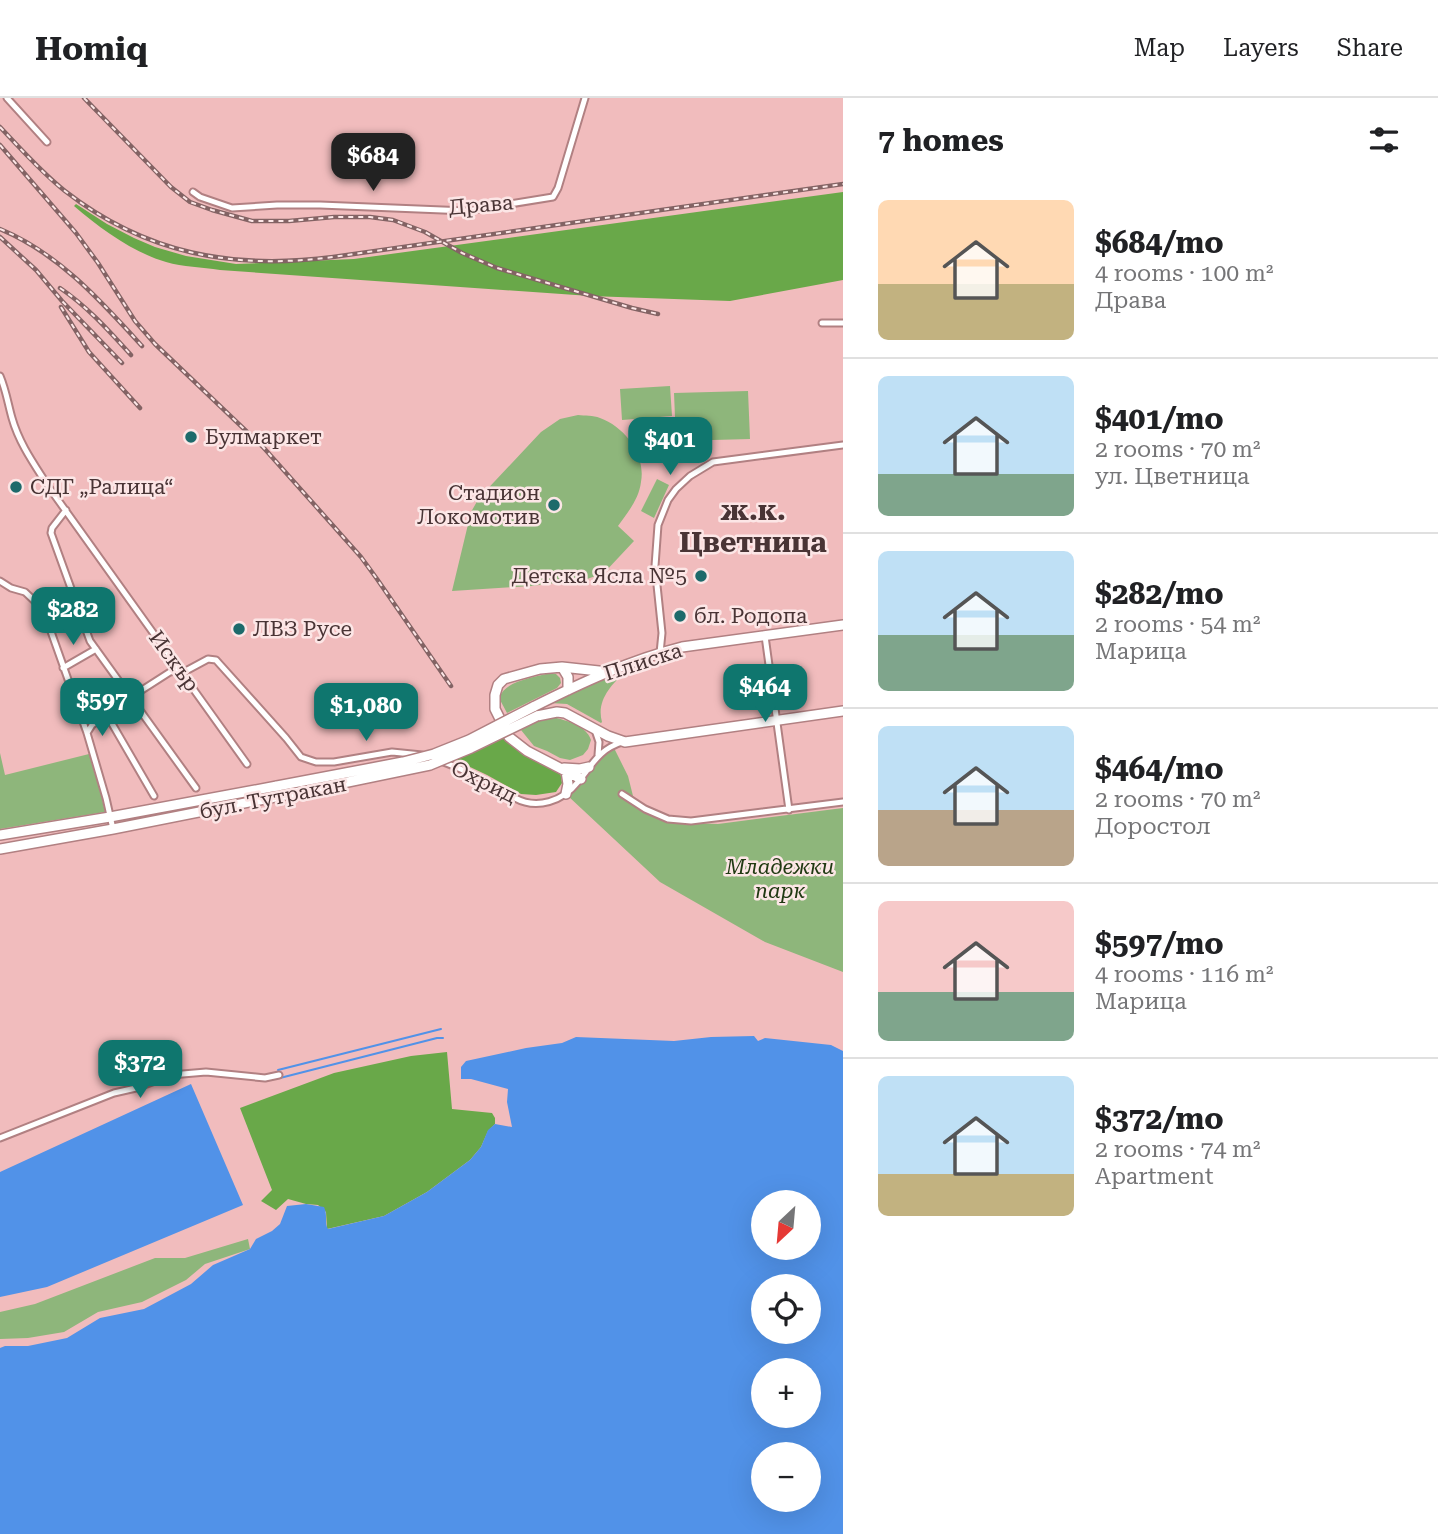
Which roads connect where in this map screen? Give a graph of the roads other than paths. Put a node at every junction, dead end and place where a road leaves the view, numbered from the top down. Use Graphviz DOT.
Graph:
graph roads {
  1 [pos="7,98"];
  2 [pos="585,98"];
  3 [pos="47,142"];
  4 [pos="193,192"];
  5 [pos="822,323"];
  6 [pos="843,323"];
  7 [pos="0,376"];
  8 [pos="2,384"];
  9 [pos="843,445"];
  10 [pos="66,510"];
  11 [pos="0,581"];
  12 [pos="843,625"];
  13 [pos="765,635"];
  14 [pos="96,649"];
  15 [pos="660,653"];
  16 [pos="562,667"];
  17 [pos="63,668"];
  18 [pos="608,672"];
  19 [pos="183,673"];
  20 [pos="568,690"];
  21 [pos="131,697"];
  22 [pos="535,712"];
  23 [pos="843,712"];
  24 [pos="107,715"];
  25 [pos="778,720"];
  26 [pos="593,728"];
  27 [pos="86,733"];
  28 [pos="625,741"];
  29 [pos="598,755"];
  30 [pos="247,764"];
  31 [pos="589,767"];
  32 [pos="563,769"];
  33 [pos="581,779"];
  34 [pos="196,788"];
  35 [pos="566,794"];
  36 [pos="622,794"];
  37 [pos="154,796"];
  38 [pos="843,802"];
  39 [pos="789,810"];
  40 [pos="110,817"];
  41 [pos="113,829"];
  42 [pos="0,835"];
  43 [pos="0,849"];
  44 [pos="279,1075"];
  45 [pos="0,1138"];
  1 -- 3 [label="street"];
  2 -- 4 [label="street, Драва"];
  5 -- 6 [label="street"];
  7 -- 8 [label="street, Искър"];
  8 -- 10 [label="street, Искър"];
  9 -- 15 [label="street"];
  10 -- 14 [label="street"];
  10 -- 19 [label="street, Искър"];
  11 -- 17 [label="street"];
  12 -- 13 [label="main road, Плиска"];
  13 -- 15 [label="main road, Плиска"];
  13 -- 25 [label="street"];
  14 -- 17 [label="street"];
  14 -- 21 [label="street"];
  15 -- 18 [label="main road, Плиска"];
  16 -- 18 [label="main road"];
  16 -- 20 [label="main road"];
  16 -- 32 [label="main road"];
  17 -- 27 [label="street"];
  18 -- 20 [label="main road, Плиска"];
  19 -- 21 [label="street"];
  19 -- 30 [label="street, Искър"];
  19 -- 35 [label="street, Охрид"];
  20 -- 22 [label="main road, Плиска"];
  21 -- 24 [label="street"];
  21 -- 34 [label="street"];
  22 -- 26 [label="main road"];
  22 -- 40 [label="main road, бул. Тутракан, bridge"];
  22 -- 41 [label="main road, бул. Тутракан, bridge"];
  23 -- 25 [label="main road"];
  24 -- 27 [label="street"];
  24 -- 37 [label="street"];
  25 -- 28 [label="main road"];
  25 -- 39 [label="street"];
  26 -- 28 [label="main road"];
  26 -- 29 [label="street"];
  27 -- 40 [label="street"];
  28 -- 29 [label="street"];
  29 -- 31 [label="street, Охрид"];
  31 -- 32 [label="main road"];
  31 -- 33 [label="street, Охрид"];
  32 -- 33 [label="main road"];
  32 -- 35 [label="main road"];
  33 -- 35 [label="street, Охрид"];
  36 -- 39 [label="street"];
  38 -- 39 [label="street"];
  40 -- 41 [label="street"];
  40 -- 42 [label="main road, бул. Тутракан"];
  41 -- 43 [label="main road, бул. Тутракан"];
  44 -- 45 [label="street"];
}
